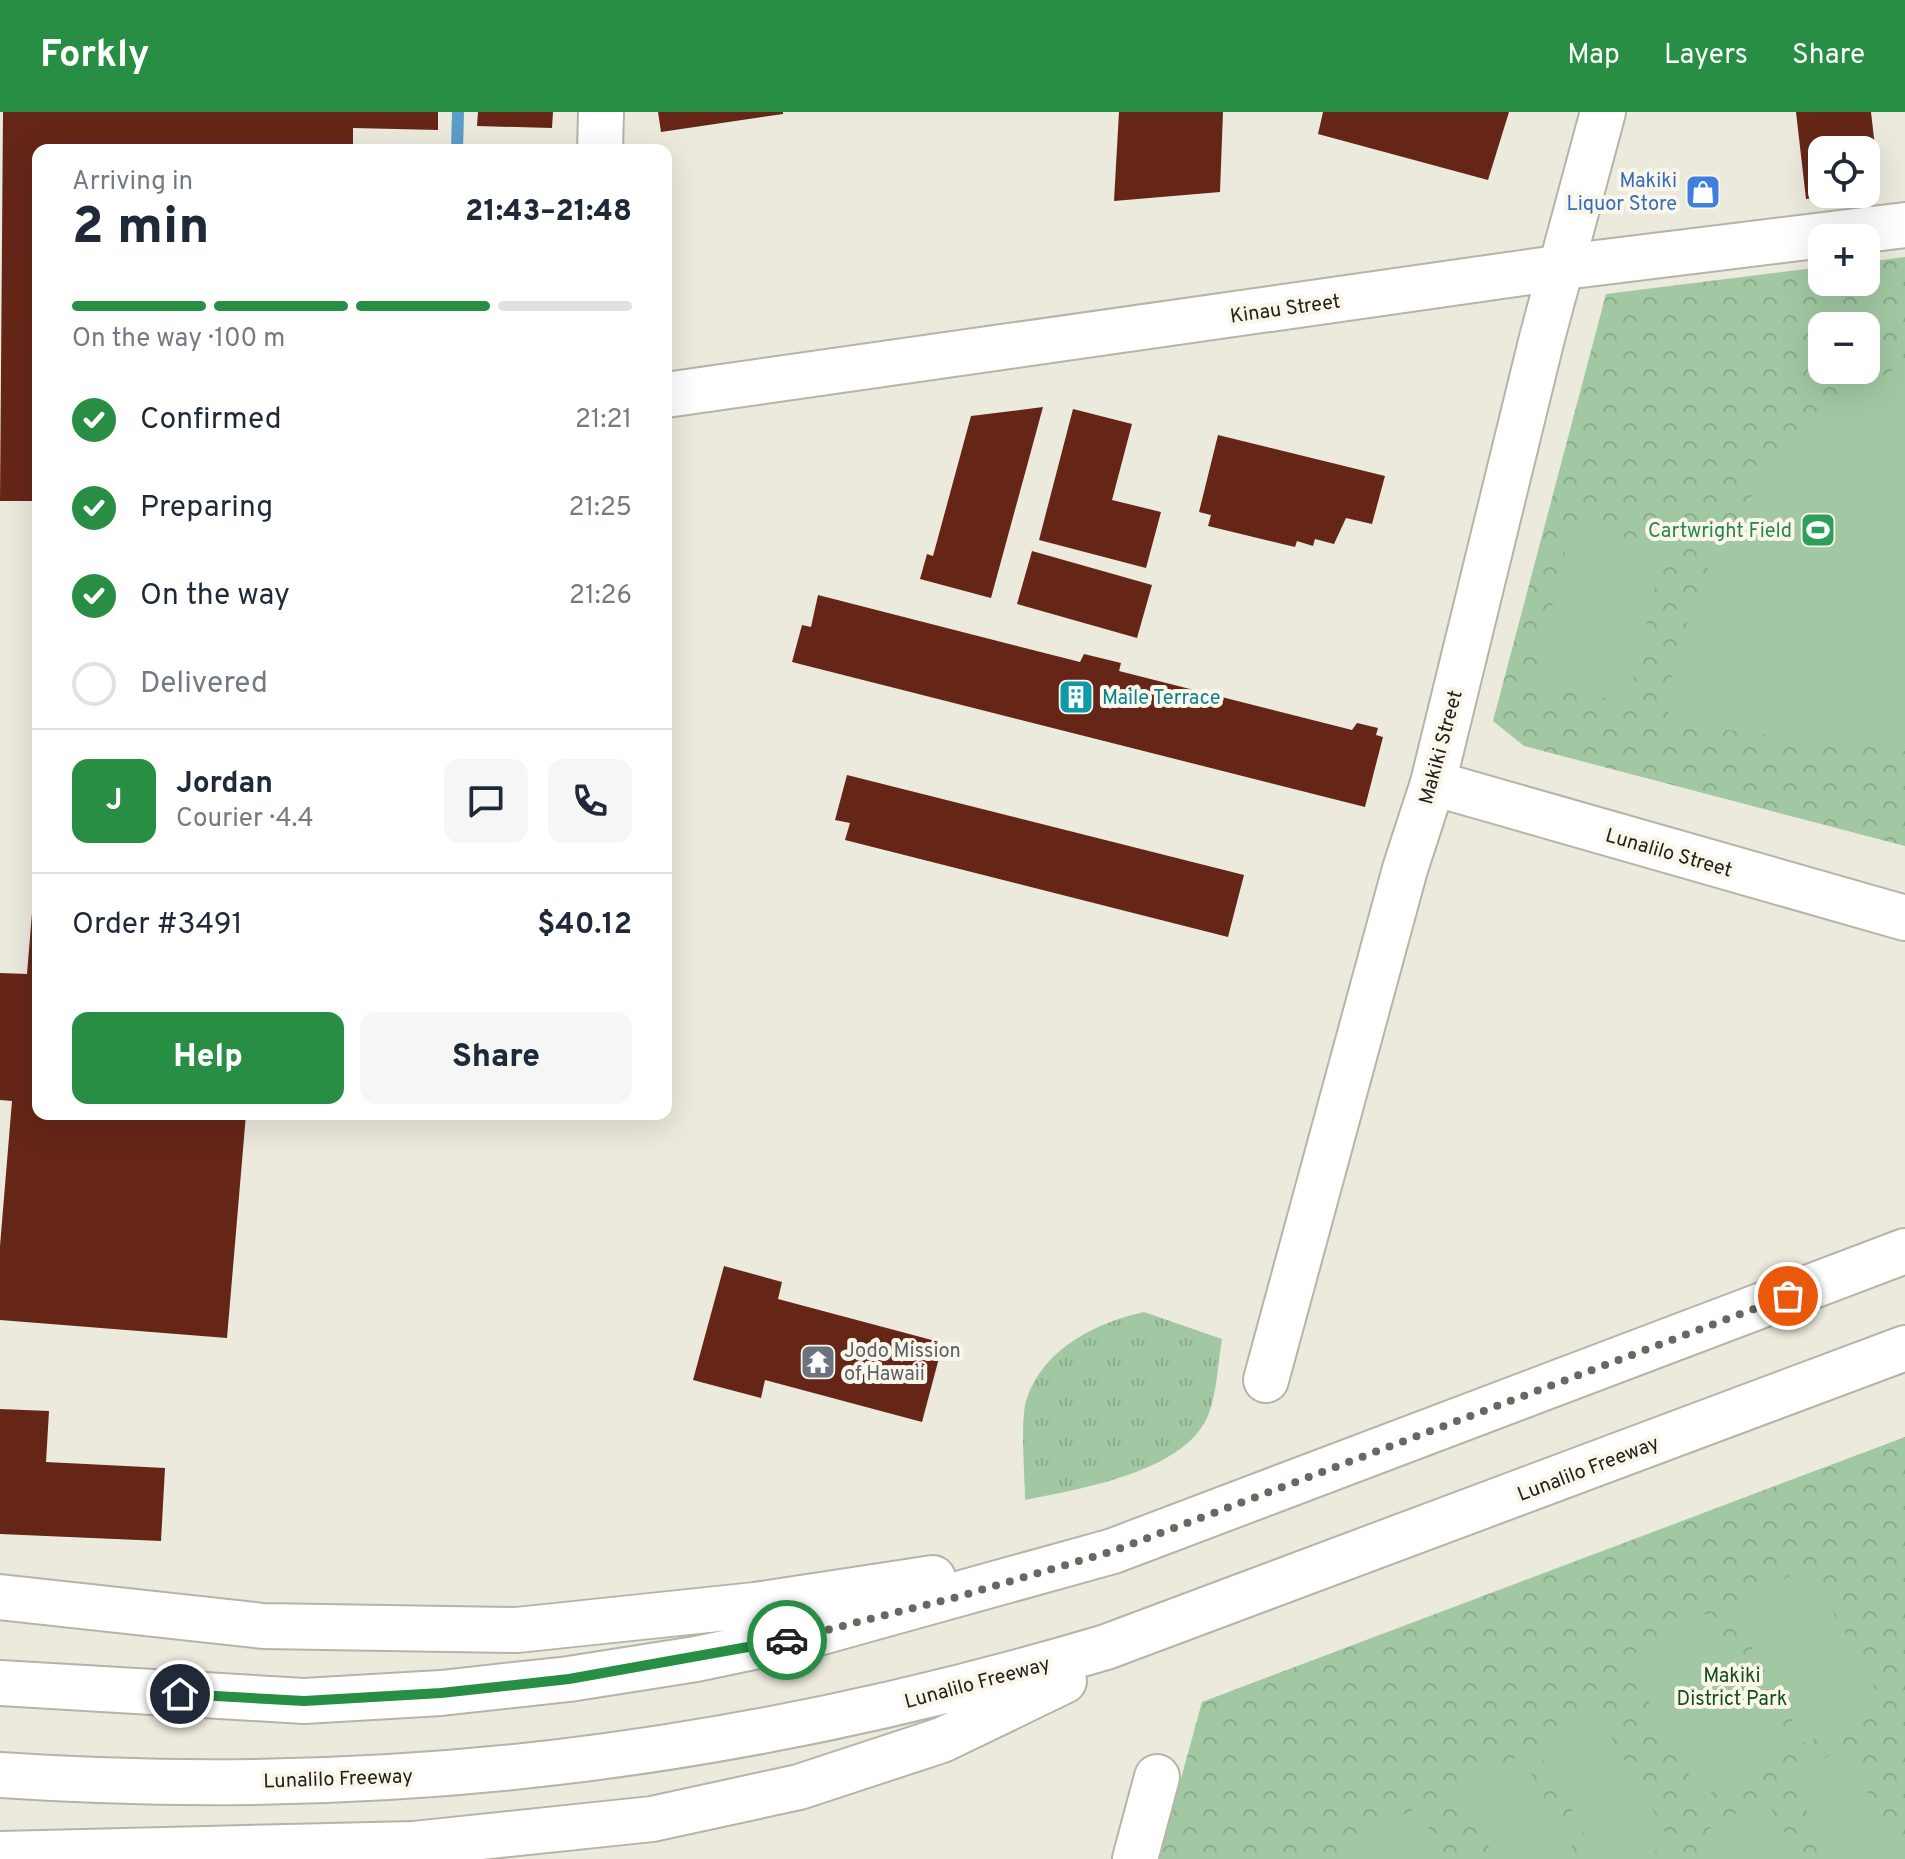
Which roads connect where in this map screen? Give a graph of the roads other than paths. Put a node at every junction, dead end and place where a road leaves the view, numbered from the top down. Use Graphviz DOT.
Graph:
graph roads {
  1 [pos="601,112"];
  2 [pos="1603,112"];
  3 [pos="600,144"];
  4 [pos="1905,225"];
  5 [pos="1564,267"];
  6 [pos="672,394"];
  7 [pos="1433,783"];
  8 [pos="1905,918"];
  9 [pos="1905,1251"];
  10 [pos="1905,1348"];
  11 [pos="1266,1380"];
  12 [pos="1113,1551"];
  13 [pos="0,1597"];
  14 [pos="1225,1604"];
  15 [pos="0,1683"];
  16 [pos="0,1775"];
  17 [pos="1157,1777"];
  18 [pos="0,1854"];
  19 [pos="1135,1859"];
  1 -- 3 [label="main road"];
  2 -- 5 [label="main road, Makiki Street"];
  4 -- 5 [label="main road, Kinau Street"];
  5 -- 6 [label="main road, Kinau Street"];
  5 -- 7 [label="main road, Makiki Street"];
  7 -- 8 [label="main road, Lunalilo Street"];
  7 -- 11 [label="main road, Makiki Street"];
  9 -- 12 [label="main road"];
  10 -- 14 [label="main road, Lunalilo Freeway"];
  12 -- 13 [label="main road"];
  12 -- 15 [label="main road"];
  14 -- 16 [label="main road, Lunalilo Freeway"];
  14 -- 18 [label="main road"];
  17 -- 19 [label="main road"];
}
